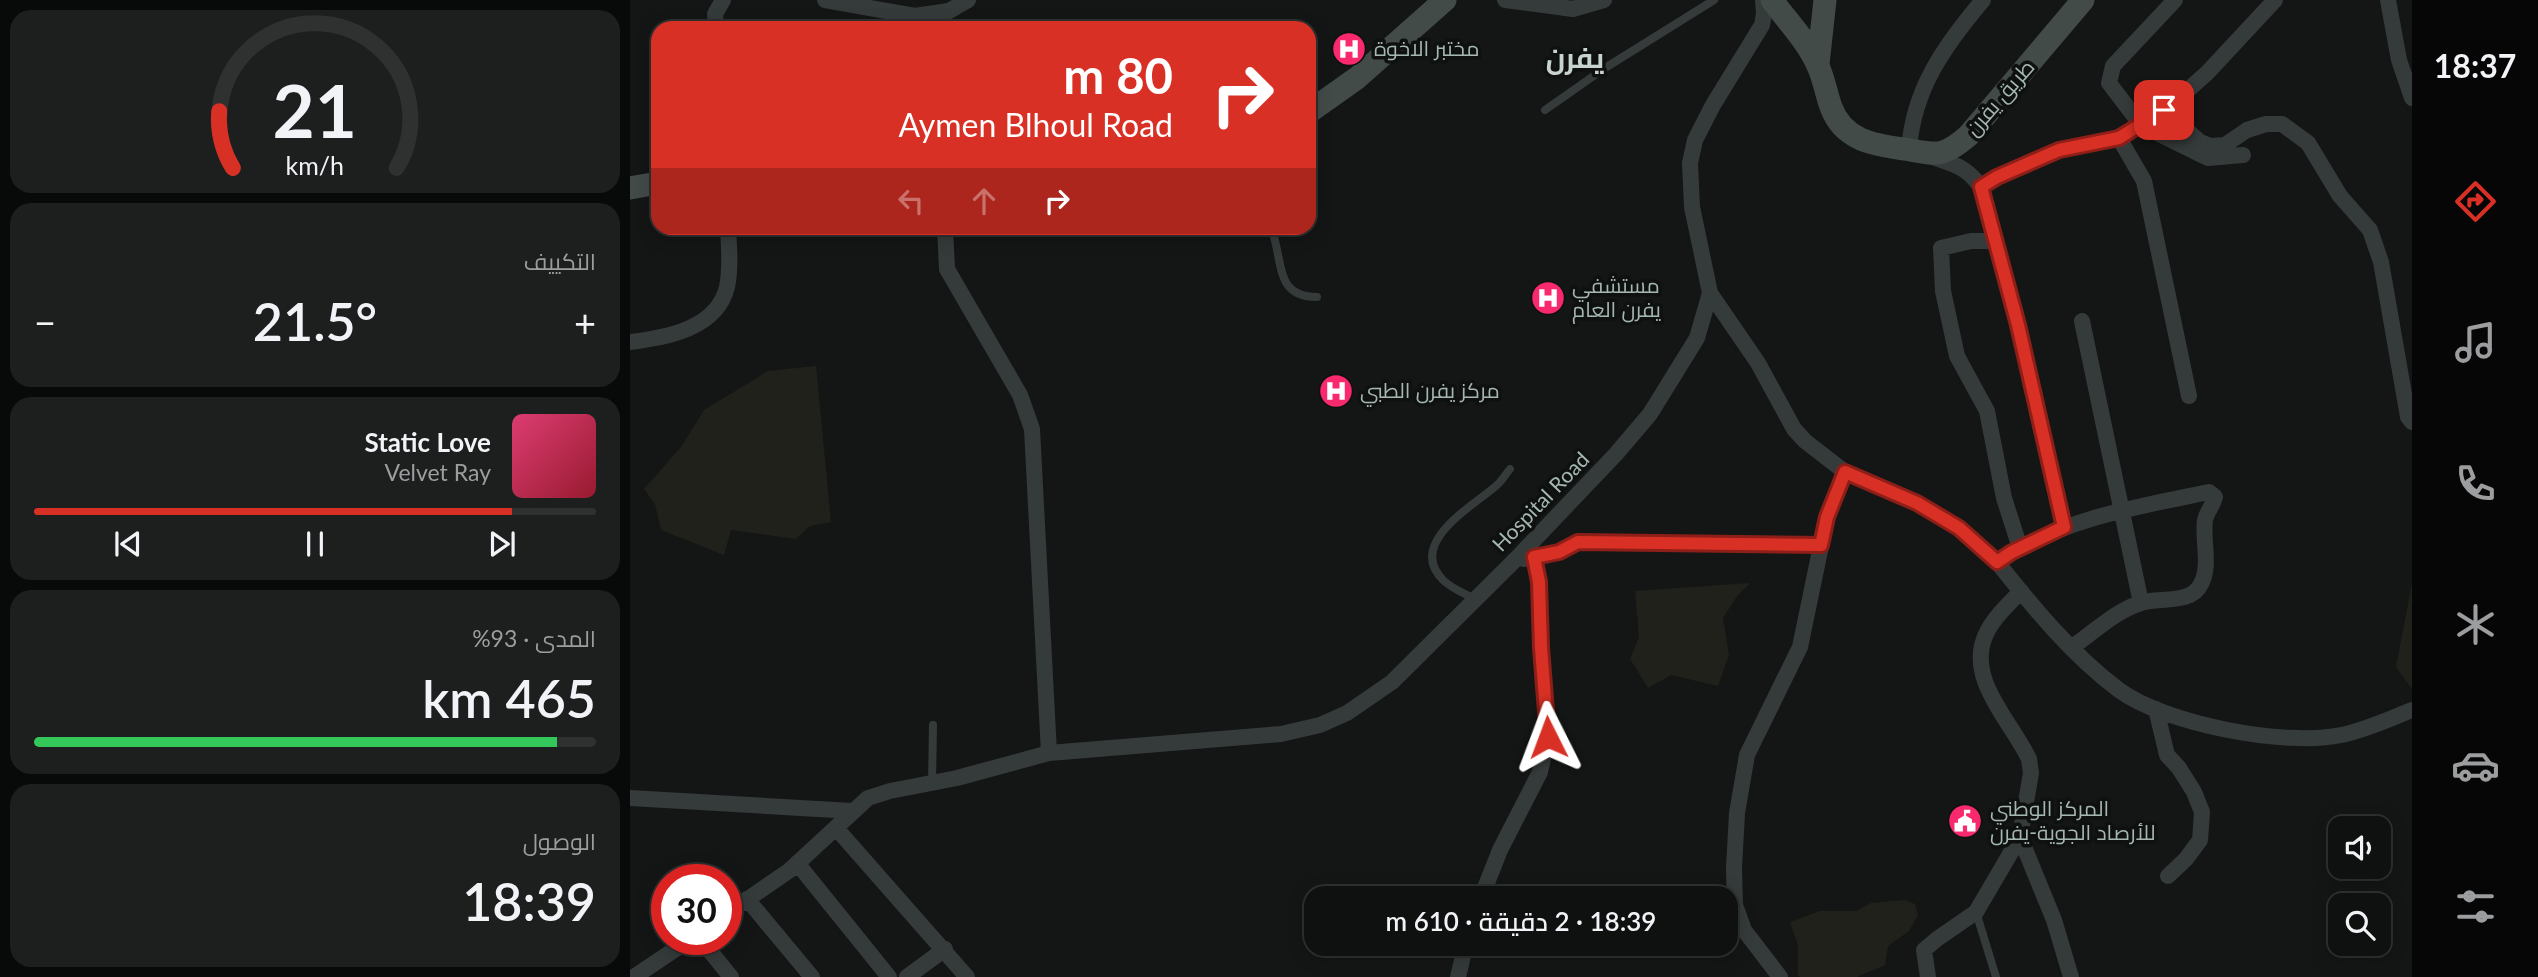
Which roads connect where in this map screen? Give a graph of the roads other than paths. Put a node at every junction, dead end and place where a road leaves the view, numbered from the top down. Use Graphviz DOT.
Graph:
graph roads {
  1 [pos="723,0"];
  2 [pos="825,0"];
  3 [pos="968,0"];
  4 [pos="1445,0"];
  5 [pos="1505,0"];
  6 [pos="1604,0"];
  7 [pos="1714,0"];
  8 [pos="1763,0"];
  9 [pos="1772,0"];
  10 [pos="1786,0"];
  11 [pos="1825,0"];
  12 [pos="1983,0"];
  13 [pos="2083,0"];
  14 [pos="2175,0"];
  15 [pos="2275,0"];
  16 [pos="2388,0"];
  17 [pos="716,21"];
  18 [pos="1794,29"];
  19 [pos="1818,64"];
  20 [pos="2412,98"];
  21 [pos="1316,107"];
  22 [pos="1545,110"];
  23 [pos="2164,110"];
  24 [pos="2141,125"];
  25 [pos="2119,138"];
  26 [pos="1917,152"];
  27 [pos="2243,155"];
  28 [pos="651,184"];
  29 [pos="1981,187"];
  30 [pos="630,188"];
  31 [pos="728,235"];
  32 [pos="945,235"];
  33 [pos="1274,235"];
  34 [pos="1996,241"];
  35 [pos="1710,293"];
  36 [pos="1317,297"];
  37 [pos="2082,321"];
  38 [pos="630,342"];
  39 [pos="2189,396"];
  40 [pos="2412,422"];
  41 [pos="1510,469"];
  42 [pos="1845,472"];
  43 [pos="2123,509"];
  44 [pos="2064,527"];
  45 [pos="1821,545"];
  46 [pos="2020,548"];
  47 [pos="1534,557"];
  48 [pos="1515,560"];
  49 [pos="1997,562"];
  50 [pos="2021,591"];
  51 [pos="1475,599"];
  52 [pos="2141,603"];
  53 [pos="2072,647"];
  54 [pos="2157,709"];
  55 [pos="2412,710"];
  56 [pos="933,725"];
  57 [pos="1049,753"];
  58 [pos="932,783"];
  59 [pos="630,799"];
  60 [pos="852,811"];
  61 [pos="836,828"];
  62 [pos="2020,837"];
  63 [pos="797,863"];
  64 [pos="2168,876"];
  65 [pos="1486,886"];
  66 [pos="747,899"];
  67 [pos="742,903"];
  68 [pos="1976,912"];
  69 [pos="945,949"];
  70 [pos="667,955"];
  71 [pos="713,955"];
  72 [pos="1463,956"];
  73 [pos="634,977"];
  74 [pos="731,977"];
  75 [pos="812,977"];
  76 [pos="889,977"];
  77 [pos="907,977"];
  78 [pos="967,977"];
  79 [pos="1458,977"];
  80 [pos="1780,977"];
  81 [pos="1928,977"];
  82 [pos="1996,977"];
  83 [pos="2071,977"];
  1 -- 17 [label="street"];
  2 -- 3 [label="street"];
  4 -- 21 [label="main road"];
  5 -- 6 [label="street"];
  7 -- 22 [label="lane"];
  8 -- 35 [label="street, Hospital Road"];
  9 -- 18 [label="main road, طريق يفرن"];
  10 -- 18 [label="main road"];
  11 -- 19 [label="main road"];
  12 -- 26 [label="street"];
  13 -- 26 [label="main road, طريق يفرن"];
  14 -- 24 [label="street"];
  15 -- 23 [label="street"];
  16 -- 20 [label="street"];
  18 -- 19 [label="main road, طريق يفرن"];
  19 -- 26 [label="main road, طريق يفرن"];
  23 -- 24 [label="street"];
  23 -- 40 [label="street"];
  24 -- 25 [label="street"];
  24 -- 27 [label="street"];
  25 -- 29 [label="street"];
  25 -- 39 [label="street"];
  26 -- 29 [label="street"];
  28 -- 30 [label="main road"];
  29 -- 34 [label="street"];
  31 -- 38 [label="street"];
  32 -- 57 [label="street"];
  33 -- 36 [label="lane"];
  34 -- 44 [label="street"];
  34 -- 46 [label="street"];
  35 -- 42 [label="street"];
  35 -- 48 [label="street, Hospital Road"];
  37 -- 43 [label="street"];
  41 -- 51 [label="lane"];
  42 -- 45 [label="street"];
  42 -- 49 [label="street"];
  43 -- 44 [label="street"];
  43 -- 52 [label="street"];
  43 -- 52 [label="street"];
  44 -- 46 [label="street"];
  45 -- 47 [label="street"];
  45 -- 80 [label="street"];
  46 -- 49 [label="street"];
  47 -- 48 [label="street"];
  47 -- 65 [label="street"];
  48 -- 51 [label="street, Hospital Road"];
  49 -- 50 [label="street"];
  50 -- 53 [label="street"];
  50 -- 62 [label="street"];
  51 -- 57 [label="street, Hospital Road"];
  52 -- 53 [label="street"];
  53 -- 54 [label="street"];
  54 -- 55 [label="street"];
  54 -- 64 [label="street"];
  56 -- 58 [label="lane"];
  57 -- 58 [label="street, Hospital Road"];
  58 -- 60 [label="street, Hospital Road"];
  59 -- 60 [label="street"];
  60 -- 61 [label="street, Hospital Road"];
  61 -- 63 [label="street, Hospital Road"];
  61 -- 69 [label="street"];
  62 -- 68 [label="street"];
  62 -- 83 [label="street"];
  63 -- 66 [label="street, Hospital Road"];
  63 -- 76 [label="street"];
  66 -- 67 [label="street, Hospital Road"];
  66 -- 75 [label="street"];
  68 -- 81 [label="street"];
  68 -- 82 [label="lane"];
  69 -- 77 [label="street"];
  69 -- 78 [label="street"];
  70 -- 73 [label="street"];
  71 -- 74 [label="street"];
  72 -- 79 [label="street"];
}
